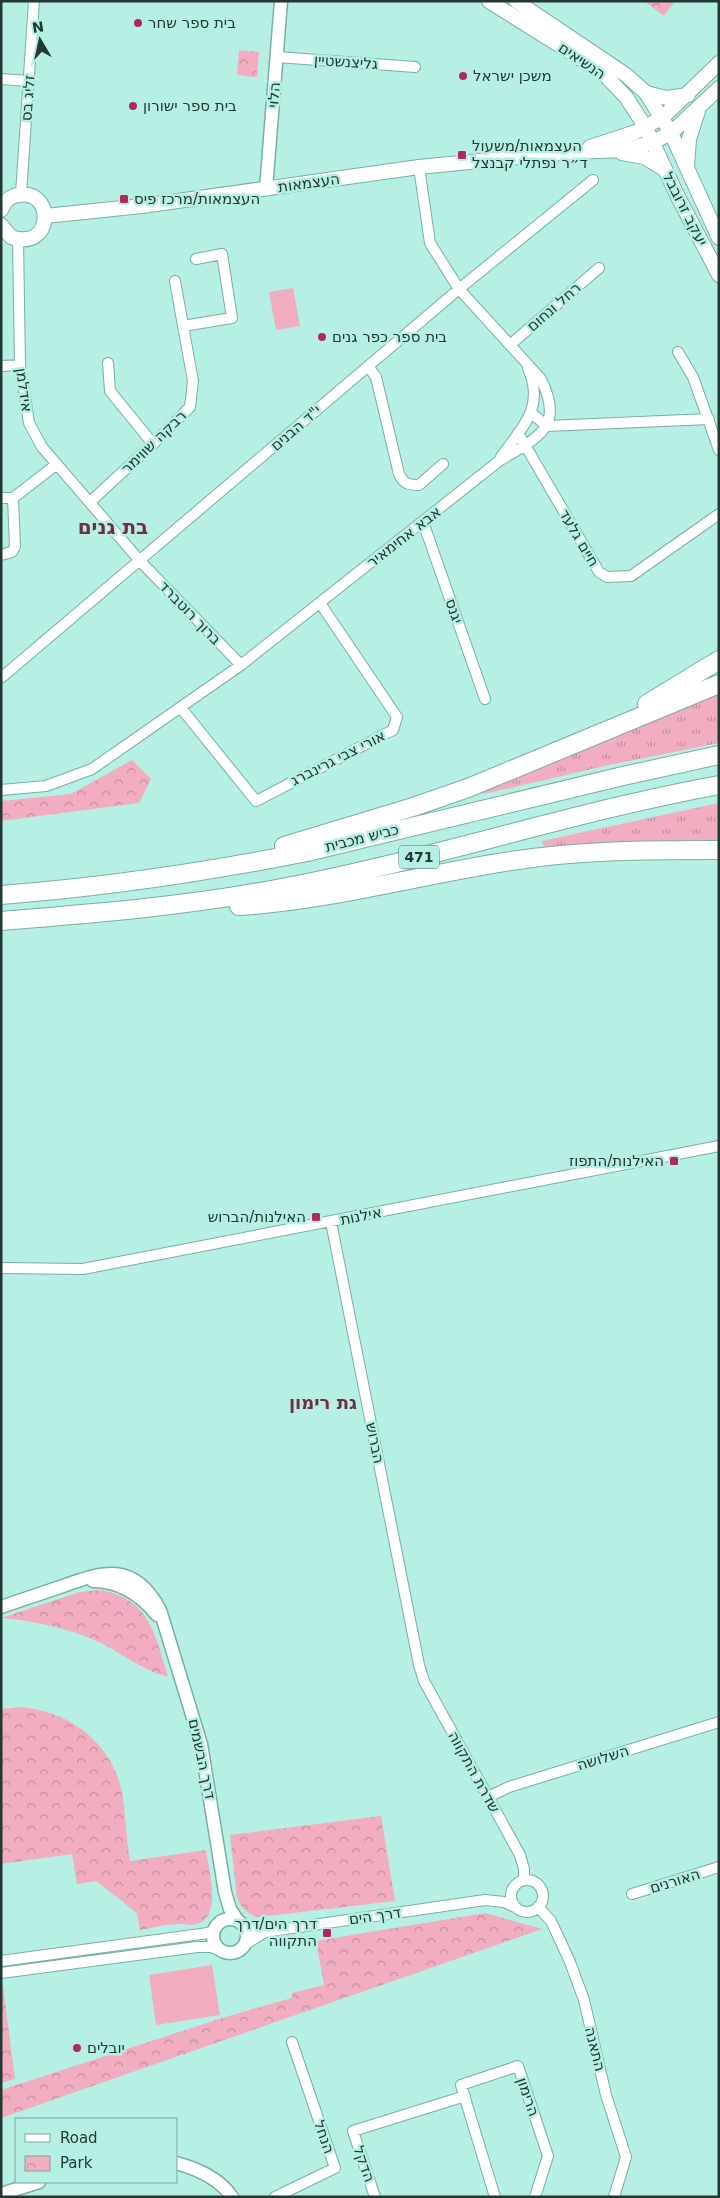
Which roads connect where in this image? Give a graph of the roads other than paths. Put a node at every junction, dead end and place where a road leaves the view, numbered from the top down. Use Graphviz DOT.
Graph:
graph roads {
  1 [pos="34,1"];
  2 [pos="281,1"];
  3 [pos="489,1"];
  4 [pos="516,1"];
  5 [pos="277,57"];
  6 [pos="719,63"];
  7 [pos="415,67"];
  8 [pos="1,80"];
  9 [pos="29,81"];
  10 [pos="719,88"];
  11 [pos="646,93"];
  12 [pos="688,94"];
  13 [pos="698,109"];
  14 [pos="663,117"];
  15 [pos="646,128"];
  16 [pos="671,133"];
  17 [pos="653,142"];
  18 [pos="614,151"];
  19 [pos="572,152"];
  20 [pos="419,167"];
  21 [pos="664,169"];
  22 [pos="688,172"];
  23 [pos="593,180"];
  24 [pos="266,189"];
  25 [pos="21,194"];
  26 [pos="1,209"];
  27 [pos="45,216"];
  28 [pos="3,230"];
  29 [pos="719,238"];
  30 [pos="18,239"];
  31 [pos="196,258"];
  32 [pos="599,268"];
  33 [pos="719,275"];
  34 [pos="175,281"];
  35 [pos="459,289"];
  36 [pos="183,326"];
  37 [pos="510,345"];
  38 [pos="678,352"];
  39 [pos="526,362"];
  40 [pos="108,363"];
  41 [pos="20,364"];
  42 [pos="1,366"];
  43 [pos="368,366"];
  44 [pos="531,412"];
  45 [pos="709,419"];
  46 [pos="547,426"];
  47 [pos="518,433"];
  48 [pos="153,444"];
  49 [pos="525,445"];
  50 [pos="719,450"];
  51 [pos="499,460"];
  52 [pos="57,464"];
  53 [pos="443,464"];
  54 [pos="1,498"];
  55 [pos="14,498"];
  56 [pos="90,502"];
  57 [pos="719,514"];
  58 [pos="423,522"];
  59 [pos="1,555"];
  60 [pos="140,561"];
  61 [pos="320,603"];
  62 [pos="719,660"];
  63 [pos="240,665"];
  64 [pos="1,678"];
  65 [pos="719,684"];
  66 [pos="484,699"];
  67 [pos="181,708"];
  68 [pos="570,746"];
  69 [pos="719,755"];
  70 [pos="719,785"];
  71 [pos="1,790"];
  72 [pos="719,850"];
  73 [pos="198,872"];
  74 [pos="1,895"];
  75 [pos="134,910"];
  76 [pos="1,921"];
  77 [pos="719,1146"];
  78 [pos="331,1222"];
  79 [pos="1,1268"];
  80 [pos="1,1607"];
  81 [pos="420,1665"];
  82 [pos="719,1722"];
  83 [pos="488,1797"];
  84 [pos="719,1868"];
  85 [pos="524,1880"];
  86 [pos="512,1889"];
  87 [pos="225,1892"];
  88 [pos="632,1894"];
  89 [pos="485,1900"];
  90 [pos="516,1907"];
  91 [pos="538,1907"];
  92 [pos="241,1923"];
  93 [pos="216,1926"];
  94 [pos="265,1932"];
  95 [pos="246,1944"];
  96 [pos="220,1950"];
  97 [pos="1,1962"];
  98 [pos="1,1973"];
  99 [pos="292,2042"];
  100 [pos="465,2096"];
  101 [pos="178,2164"];
  102 [pos="35,2183"];
  103 [pos="1,2194"];
  104 [pos="232,2197"];
  105 [pos="275,2197"];
  106 [pos="375,2197"];
  107 [pos="495,2197"];
  108 [pos="536,2197"];
  109 [pos="614,2197"];
  1 -- 9 [label="street, זליג בס"];
  2 -- 5 [label="street, הלוי"];
  3 -- 15 [label="main road, הנשיאים"];
  4 -- 11 [label="main road, הנשיאים"];
  5 -- 7 [label="street, גליצנשטיין"];
  5 -- 24 [label="street, הלוי"];
  6 -- 12 [label="main road, העצמאות"];
  8 -- 9 [label="street"];
  9 -- 25 [label="street, זליג בס"];
  10 -- 13 [label="main road, העצמאות"];
  11 -- 12 [label="main road"];
  11 -- 14 [label="main road, הנשיאים"];
  12 -- 14 [label="main road, העצמאות"];
  13 -- 16 [label="main road, העצמאות"];
  13 -- 22 [label="main road"];
  14 -- 15 [label="main road, העצמאות"];
  14 -- 16 [label="main road, הנשיאים"];
  15 -- 17 [label="main road, הנשיאים"];
  15 -- 19 [label="main road, העצמאות"];
  16 -- 17 [label="main road, העצמאות"];
  16 -- 22 [label="main road, יעקב זרובבל"];
  17 -- 18 [label="main road, העצמאות"];
  17 -- 21 [label="main road, יעקב זרובבל"];
  18 -- 19 [label="main road, העצמאות"];
  18 -- 21 [label="main road"];
  19 -- 20 [label="main road, העצמאות"];
  20 -- 24 [label="main road, העצמאות"];
  20 -- 35 [label="street"];
  21 -- 33 [label="main road, יעקב זרובבל"];
  22 -- 29 [label="main road, יעקב זרובבל"];
  23 -- 35 [label="street, י\"ד הבנים"];
  24 -- 27 [label="main road, העצמאות"];
  25 -- 26 [label="main road"];
  25 -- 27 [label="main road"];
  27 -- 30 [label="main road"];
  28 -- 30 [label="main road"];
  30 -- 41 [label="street, אידלמן"];
  31 -- 36 [label="street"];
  32 -- 37 [label="street, רחל ונחום"];
  34 -- 36 [label="street, רבקה שווימר"];
  35 -- 37 [label="street"];
  35 -- 43 [label="street, י\"ד הבנים"];
  36 -- 48 [label="street, רבקה שווימר"];
  37 -- 39 [label="street"];
  38 -- 45 [label="street"];
  39 -- 44 [label="street"];
  39 -- 46 [label="street"];
  40 -- 48 [label="street"];
  41 -- 42 [label="street"];
  41 -- 52 [label="street, אידלמן"];
  43 -- 53 [label="street"];
  43 -- 60 [label="street, י\"ד הבנים"];
  44 -- 46 [label="street"];
  44 -- 47 [label="street"];
  45 -- 46 [label="street"];
  45 -- 50 [label="street"];
  46 -- 49 [label="street, אבא אחימאיר"];
  47 -- 49 [label="street, חיים גלעד"];
  47 -- 51 [label="street"];
  48 -- 56 [label="street, רבקה שווימר"];
  49 -- 51 [label="street, אבא אחימאיר"];
  49 -- 57 [label="street, חיים גלעד"];
  51 -- 58 [label="street, אבא אחימאיר"];
  52 -- 55 [label="street"];
  52 -- 56 [label="street, אידלמן"];
  54 -- 55 [label="street"];
  55 -- 59 [label="street"];
  56 -- 60 [label="street, אידלמן"];
  58 -- 61 [label="street, אבא אחימאיר"];
  58 -- 66 [label="street, יגנס"];
  60 -- 63 [label="street, ברוך רוטברד"];
  60 -- 64 [label="street, י\"ד הבנים"];
  61 -- 63 [label="street, אבא אחימאיר"];
  61 -- 67 [label="street, אורי צבי גרינברג"];
  62 -- 68 [label="highway"];
  63 -- 67 [label="street, אבא אחימאיר"];
  65 -- 68 [label="highway"];
  67 -- 71 [label="street, אבא אחימאיר"];
  68 -- 73 [label="highway"];
  69 -- 73 [label="highway, כביש מכבית / 471"];
  70 -- 75 [label="highway, כביש מכבית / 471"];
  72 -- 75 [label="highway"];
  73 -- 74 [label="highway, כביש מכבית / 471"];
  75 -- 76 [label="highway, כביש מכבית / 471"];
  77 -- 78 [label="street, אילנות"];
  78 -- 79 [label="street, אילנות"];
  78 -- 81 [label="street, הברוש"];
  80 -- 87 [label="street, דרך הבשמים"];
  81 -- 83 [label="street, שדרת התקווה"];
  82 -- 83 [label="street, השלושה"];
  83 -- 85 [label="street, שדרת התקווה"];
  84 -- 88 [label="street, האורנים"];
  85 -- 86 [label="street"];
  85 -- 91 [label="street"];
  86 -- 89 [label="street, דרך הים"];
  86 -- 90 [label="street"];
  87 -- 92 [label="street, דרך הבשמים"];
  87 -- 93 [label="street, דרך הבשמים"];
  89 -- 90 [label="street, דרך הים"];
  89 -- 94 [label="street, דרך הים"];
  90 -- 91 [label="street"];
  91 -- 109 [label="street, התאנה"];
  92 -- 93 [label="street"];
  92 -- 94 [label="street, דרך הים"];
  92 -- 95 [label="street"];
  93 -- 96 [label="street"];
  93 -- 97 [label="street"];
  94 -- 95 [label="street, דרך הים"];
  95 -- 96 [label="street"];
  96 -- 98 [label="street"];
  99 -- 105 [label="street, הנחל"];
  100 -- 106 [label="street, הדקל"];
  100 -- 107 [label="street"];
  100 -- 108 [label="street, הרימון"];
  101 -- 104 [label="street"];
  102 -- 103 [label="street"];
}
